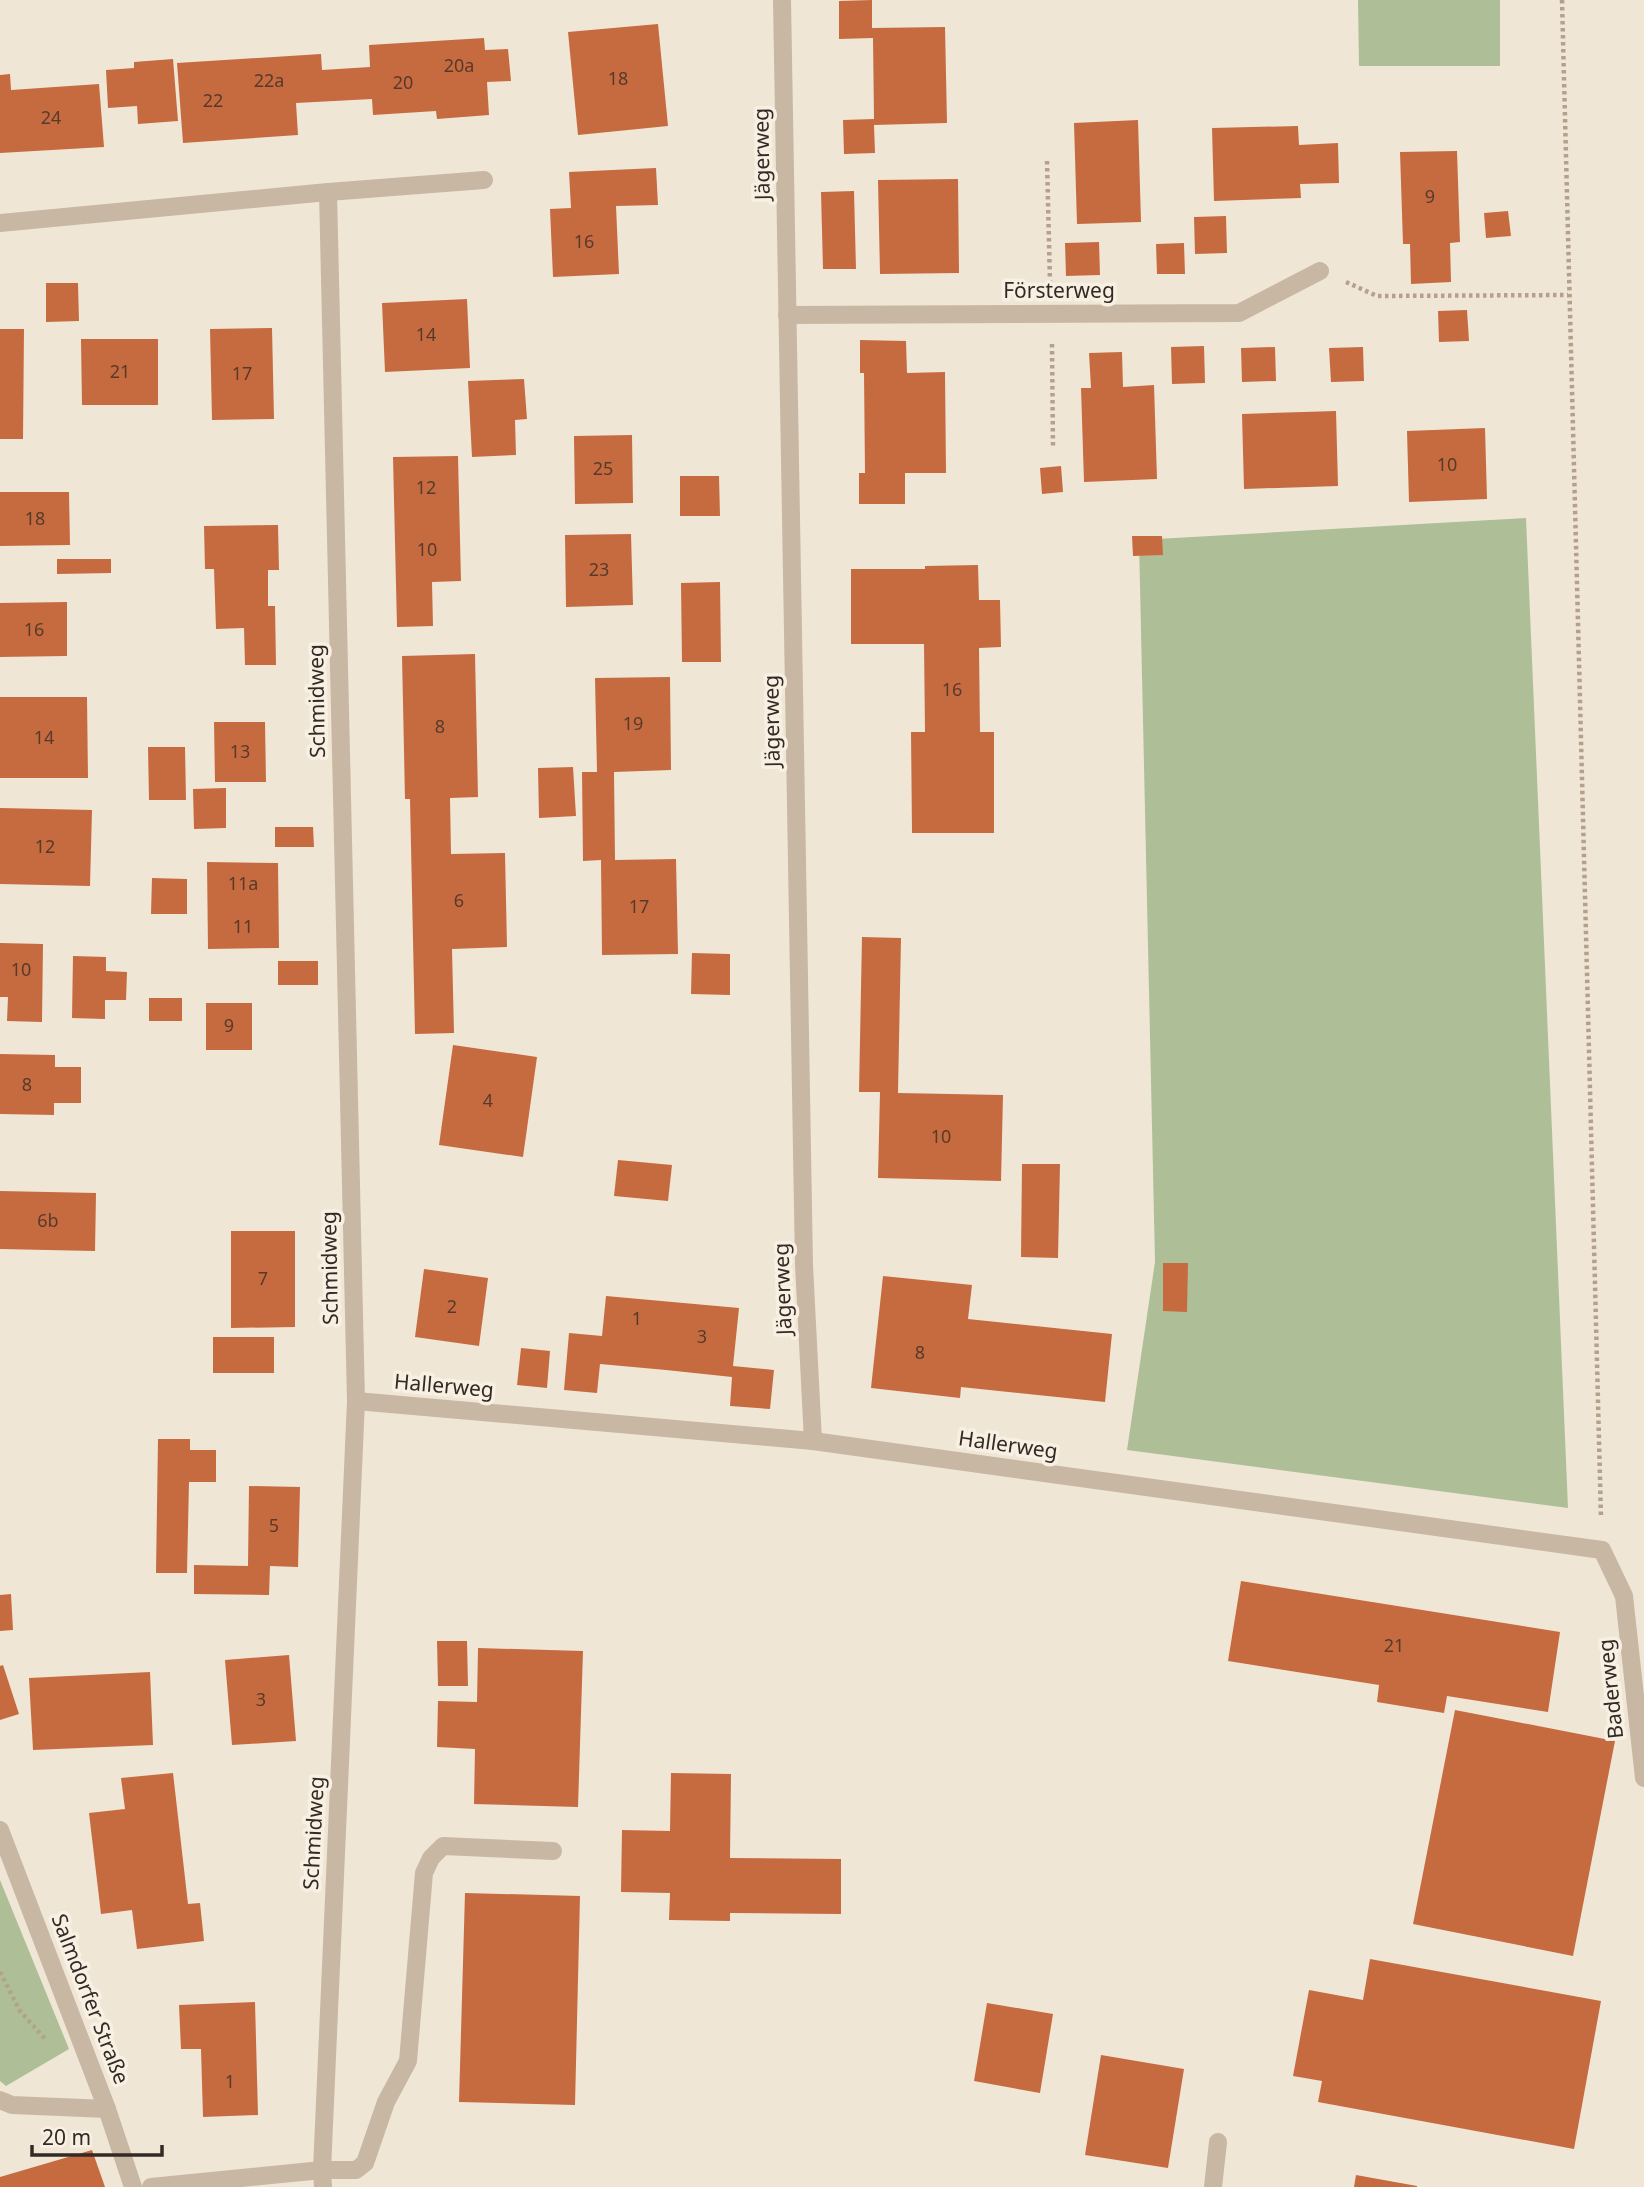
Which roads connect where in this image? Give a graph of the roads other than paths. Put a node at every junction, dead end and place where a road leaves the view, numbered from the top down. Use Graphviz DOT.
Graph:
graph roads {
  1 [pos="782,0"];
  2 [pos="484,180"];
  3 [pos="328,192"];
  4 [pos="0,223"];
  5 [pos="1320,271"];
  6 [pos="787,315"];
  7 [pos="356,1401"];
  8 [pos="813,1441"];
  9 [pos="1624,1595"];
  10 [pos="1644,1778"];
  11 [pos="0,1829"];
  12 [pos="553,1851"];
  13 [pos="0,2100"];
  14 [pos="107,2109"];
  15 [pos="1217,2142"];
  16 [pos="323,2179"];
  17 [pos="133,2187"];
  18 [pos="151,2187"];
  19 [pos="1213,2187"];
  1 -- 6 [label="street, Jägerweg"];
  2 -- 3 [label="street"];
  3 -- 4 [label="street"];
  3 -- 7 [label="street, Schmidweg"];
  5 -- 6 [label="street, Försterweg"];
  6 -- 8 [label="street, Jägerweg"];
  7 -- 8 [label="street, Hallerweg"];
  7 -- 16 [label="street, Schmidweg"];
  8 -- 9 [label="street, Hallerweg"];
  9 -- 10 [label="street, Baderweg"];
  11 -- 14 [label="street, Salmdorfer Straße"];
  12 -- 16 [label="street"];
  13 -- 14 [label="street"];
  14 -- 17 [label="street, Salmdorfer Straße"];
  15 -- 19 [label="street"];
  16 -- 18 [label="street"];
}
